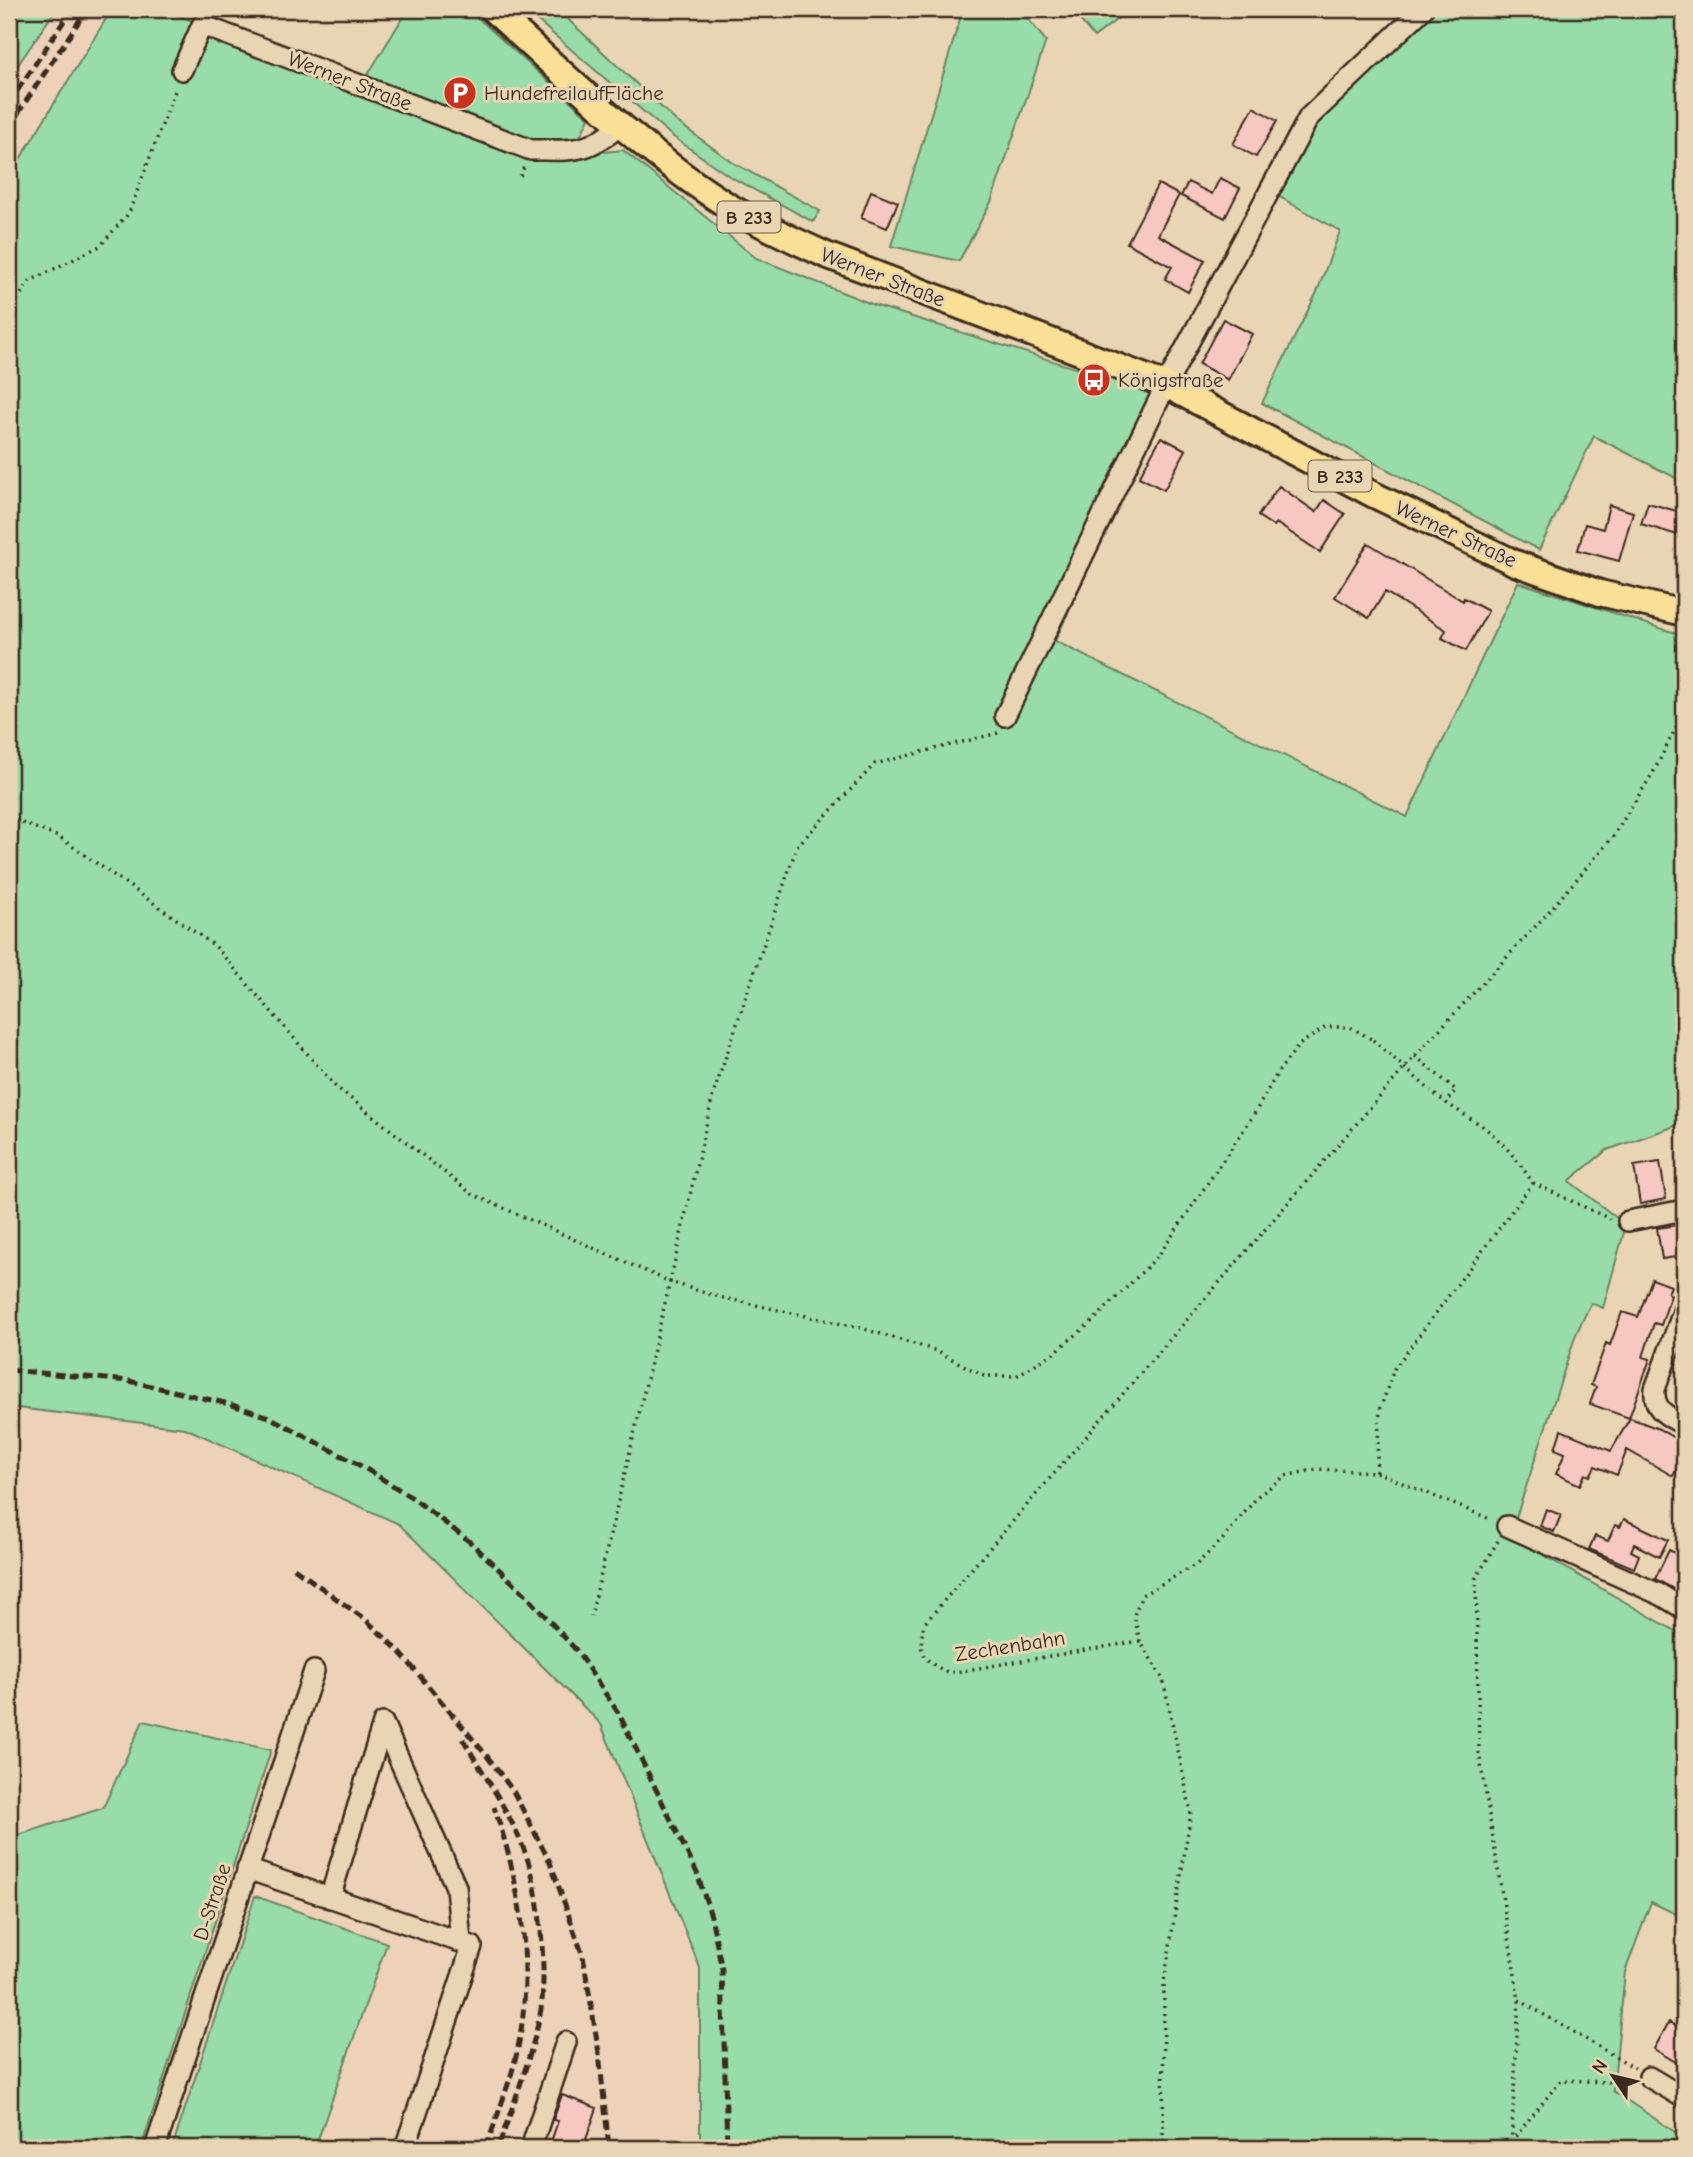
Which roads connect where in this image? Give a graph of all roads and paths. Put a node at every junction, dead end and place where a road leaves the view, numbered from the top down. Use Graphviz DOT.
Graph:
graph roads {
  1 [pos="492,9"];
  2 [pos="1423,9"];
  3 [pos="182,70"];
  4 [pos="622,124"];
  5 [pos="9,311"];
  6 [pos="1166,385"];
  7 [pos="1684,613"];
  8 [pos="1684,712"];
  9 [pos="1005,716"];
  10 [pos="9,818"];
  11 [pos="1415,1056"];
  12 [pos="1445,1103"];
  13 [pos="1533,1183"];
  14 [pos="1684,1210"];
  15 [pos="1628,1221"];
  16 [pos="670,1282"];
  17 [pos="1684,1309"];
  18 [pos="1684,1425"];
  19 [pos="1376,1472"];
  20 [pos="1507,1526"];
  21 [pos="1684,1609"];
  22 [pos="591,1616"];
  23 [pos="1140,1641"];
  24 [pos="314,1671"];
  25 [pos="247,1869"];
  26 [pos="330,1898"];
  27 [pos="461,1941"];
  28 [pos="1519,2000"];
  29 [pos="566,2042"];
  30 [pos="1656,2081"];
  31 [pos="1684,2098"];
  32 [pos="1510,2146"];
  33 [pos="155,2148"];
  34 [pos="405,2148"];
  35 [pos="531,2148"];
  36 [pos="1163,2148"];
  1 -- 4 [label="main road, Werner Straße / B 233"];
  2 -- 6 [label="street"];
  3 -- 4 [label="street, Werner Straße"];
  3 -- 5 [label="path"];
  4 -- 6 [label="main road, Werner Straße / B 233"];
  6 -- 7 [label="main road, Werner Straße / B 233"];
  6 -- 9 [label="street"];
  8 -- 11 [label="path"];
  9 -- 16 [label="path"];
  10 -- 16 [label="path"];
  11 -- 12 [label="path"];
  11 -- 23 [label="path, Zechenbahn"];
  12 -- 13 [label="path"];
  12 -- 16 [label="path, bridge"];
  13 -- 15 [label="path"];
  13 -- 19 [label="path"];
  14 -- 15 [label="street"];
  16 -- 22 [label="path"];
  17 -- 18 [label="street"];
  19 -- 20 [label="path"];
  19 -- 23 [label="path"];
  20 -- 21 [label="street"];
  20 -- 28 [label="path"];
  23 -- 36 [label="path"];
  24 -- 25 [label="street, D-Straße"];
  25 -- 26 [label="street"];
  25 -- 33 [label="street, D-Straße"];
  26 -- 27 [label="street"];
  26 -- 27 [label="street"];
  27 -- 34 [label="street"];
  28 -- 30 [label="path"];
  28 -- 32 [label="path"];
  29 -- 35 [label="street"];
  30 -- 31 [label="street"];
  30 -- 32 [label="path"];
}
